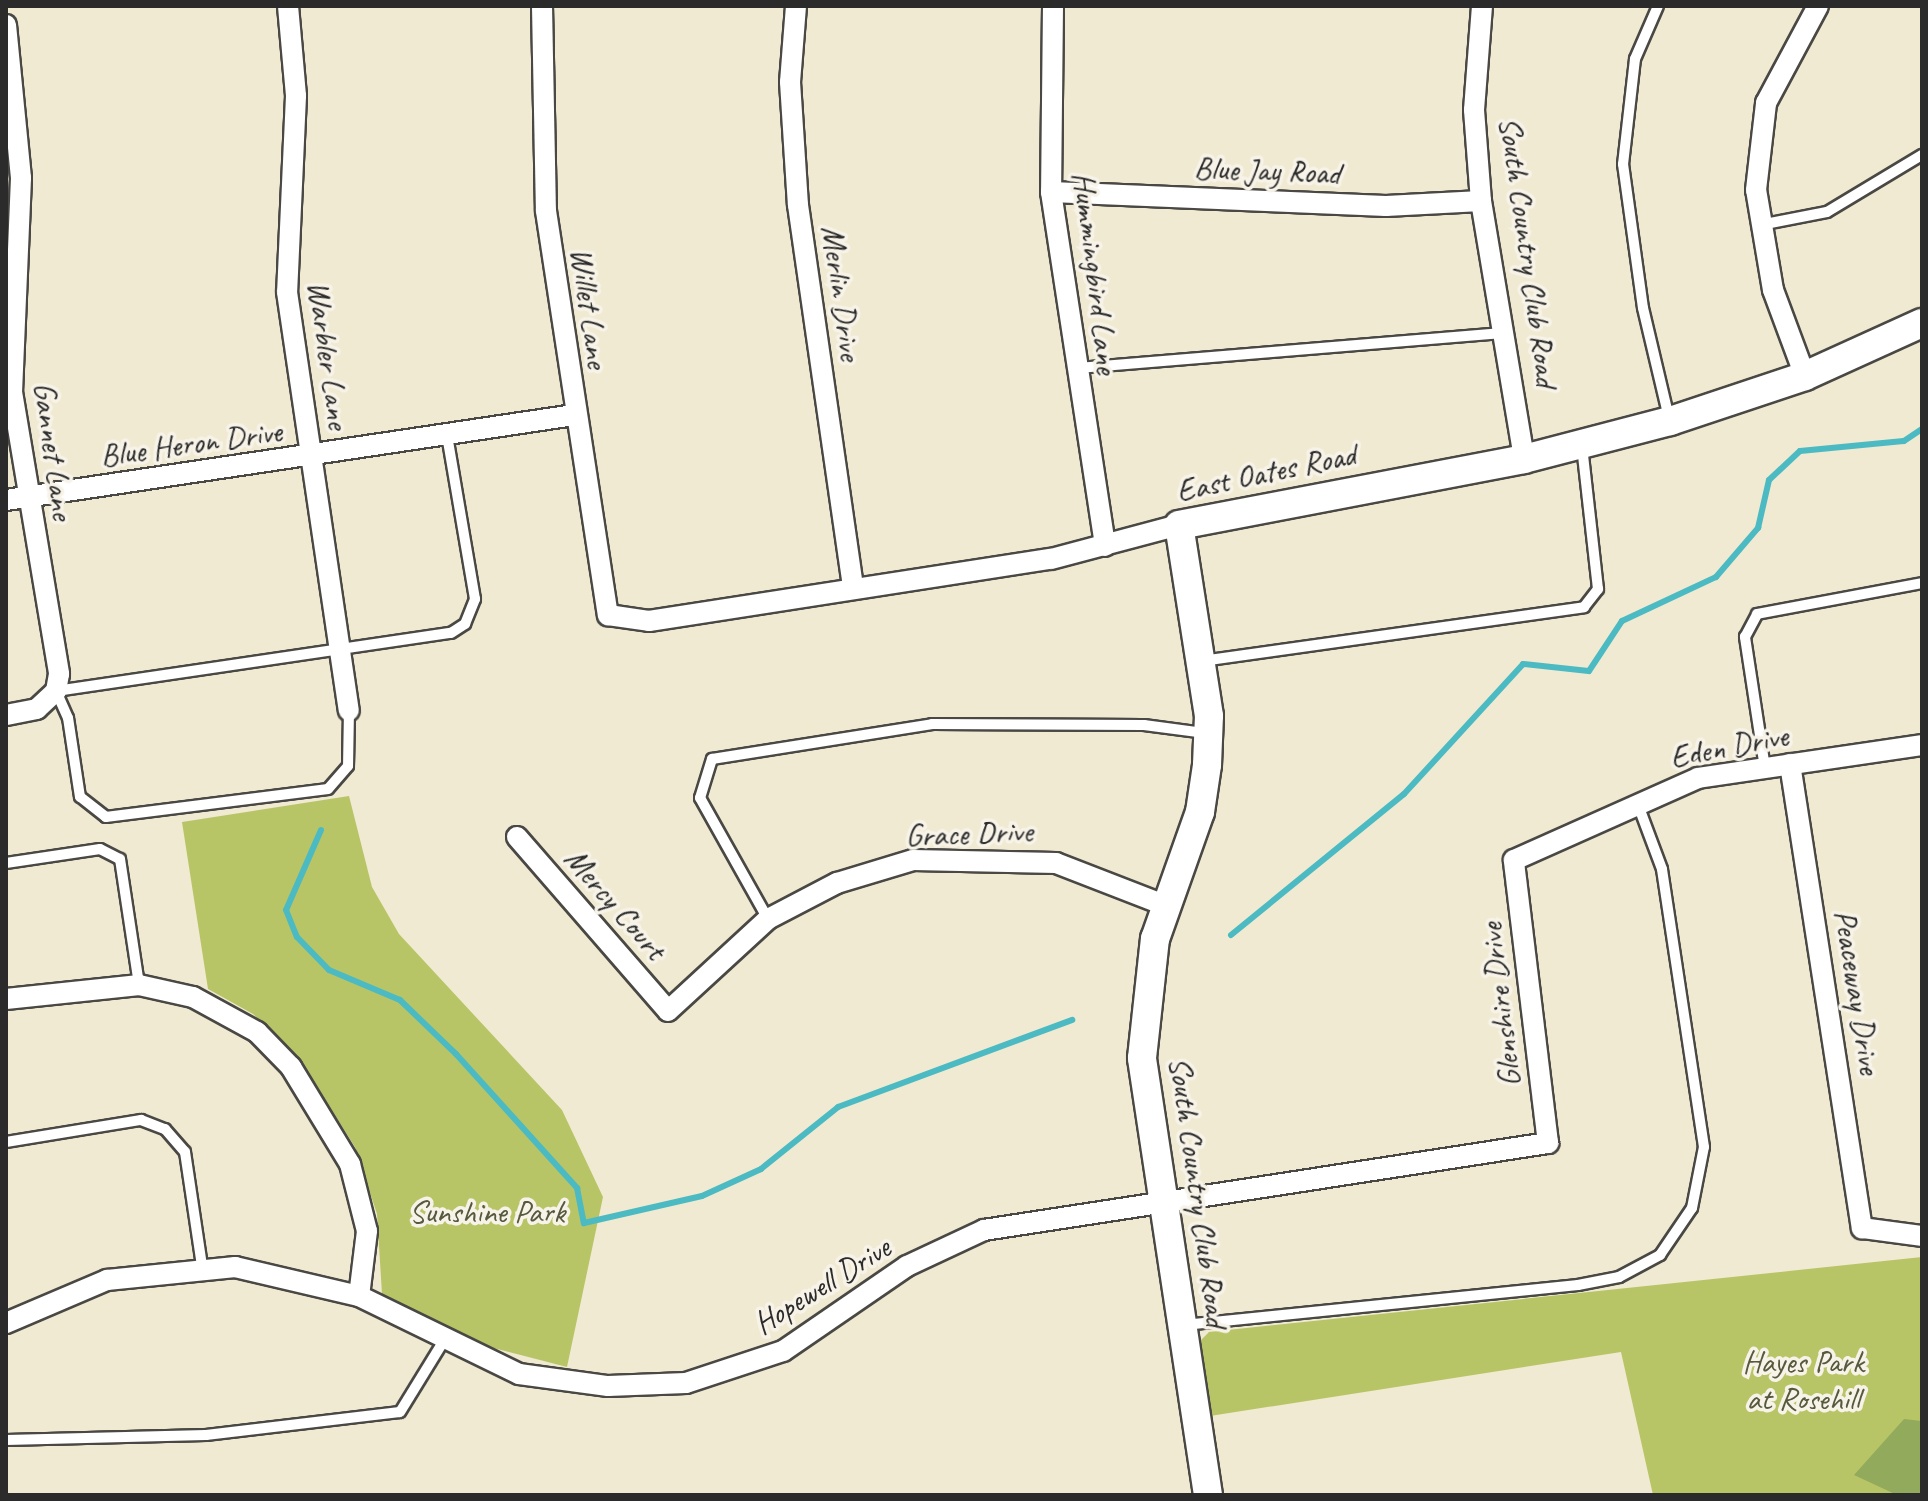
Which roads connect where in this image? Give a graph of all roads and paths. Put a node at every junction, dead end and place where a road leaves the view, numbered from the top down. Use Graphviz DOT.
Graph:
graph roads {
  1 [pos="288,6"];
  2 [pos="542,6"];
  3 [pos="796,6"];
  4 [pos="1053,6"];
  5 [pos="1482,6"];
  6 [pos="1658,6"];
  7 [pos="1818,6"];
  8 [pos="6,25"];
  9 [pos="1922,155"];
  10 [pos="1051,192"];
  11 [pos="1481,201"];
  12 [pos="1760,225"];
  13 [pos="1922,323"];
  14 [pos="1501,333"];
  15 [pos="1077,368"];
  16 [pos="1805,376"];
  17 [pos="574,415"];
  18 [pos="1670,421"];
  19 [pos="447,435"];
  20 [pos="1582,441"];
  21 [pos="313,457"];
  22 [pos="1524,459"];
  23 [pos="16,499"];
  24 [pos="1179,525"];
  25 [pos="1105,546"];
  26 [pos="1922,583"];
  27 [pos="853,588"];
  28 [pos="608,615"];
  29 [pos="340,649"];
  30 [pos="1200,661"];
  31 [pos="56,691"];
  32 [pos="349,710"];
  33 [pos="6,715"];
  34 [pos="1208,733"];
  35 [pos="1922,745"];
  36 [pos="1790,764"];
  37 [pos="1765,768"];
  38 [pos="1637,800"];
  39 [pos="517,837"];
  40 [pos="1514,860"];
  41 [pos="6,863"];
  42 [pos="1167,906"];
  43 [pos="768,919"];
  44 [pos="139,985"];
  45 [pos="6,999"];
  46 [pos="668,1011"];
  47 [pos="6,1142"];
  48 [pos="1548,1143"];
  49 [pos="1162,1199"];
  50 [pos="1922,1236"];
  51 [pos="202,1266"];
  52 [pos="359,1296"];
  53 [pos="6,1323"];
  54 [pos="1182,1326"];
  55 [pos="443,1342"];
  56 [pos="6,1440"];
  57 [pos="1208,1495"];
  1 -- 21 [label="street, Warbler Lane"];
  2 -- 17 [label="street, Willet Lane"];
  3 -- 27 [label="street, Merlin Drive"];
  4 -- 10 [label="street, Hummingbird Lane"];
  5 -- 11 [label="street, South Country Club Road"];
  6 -- 18 [label="lane"];
  7 -- 12 [label="street"];
  8 -- 23 [label="street, Gannet Lane"];
  9 -- 12 [label="lane"];
  10 -- 11 [label="street, Blue Jay Road"];
  10 -- 15 [label="street, Hummingbird Lane"];
  11 -- 14 [label="street, South Country Club Road"];
  12 -- 16 [label="street"];
  13 -- 16 [label="street, East Oates Road"];
  14 -- 15 [label="lane"];
  14 -- 22 [label="street, South Country Club Road"];
  15 -- 25 [label="street, Hummingbird Lane"];
  16 -- 18 [label="street, East Oates Road"];
  17 -- 19 [label="street, Blue Heron Drive"];
  17 -- 28 [label="street, Willet Lane"];
  18 -- 20 [label="street, East Oates Road"];
  19 -- 21 [label="street, Blue Heron Drive"];
  19 -- 29 [label="lane"];
  20 -- 22 [label="street, East Oates Road"];
  20 -- 30 [label="lane"];
  21 -- 23 [label="street, Blue Heron Drive"];
  21 -- 29 [label="street, Warbler Lane"];
  22 -- 24 [label="street, East Oates Road"];
  23 -- 31 [label="street, Gannet Lane"];
  24 -- 25 [label="street, East Oates Road"];
  24 -- 30 [label="street, South Country Club Road"];
  25 -- 27 [label="street, East Oates Road"];
  26 -- 37 [label="lane"];
  27 -- 28 [label="street, East Oates Road"];
  29 -- 31 [label="lane"];
  29 -- 32 [label="street, Warbler Lane"];
  30 -- 34 [label="street, South Country Club Road"];
  31 -- 32 [label="lane"];
  31 -- 33 [label="street"];
  34 -- 42 [label="street, South Country Club Road"];
  34 -- 43 [label="lane"];
  35 -- 36 [label="street, Eden Drive"];
  36 -- 37 [label="street, Eden Drive"];
  36 -- 50 [label="street, Peaceway Drive"];
  37 -- 38 [label="street, Eden Drive"];
  38 -- 40 [label="street, Eden Drive"];
  38 -- 54 [label="lane"];
  39 -- 46 [label="street, Mercy Court"];
  40 -- 48 [label="street, Glenshire Drive"];
  41 -- 44 [label="lane"];
  42 -- 43 [label="street, Grace Drive"];
  42 -- 49 [label="street, South Country Club Road"];
  43 -- 46 [label="street, Grace Drive"];
  44 -- 45 [label="street"];
  44 -- 52 [label="street"];
  47 -- 51 [label="lane"];
  48 -- 49 [label="street, Hopewell Drive"];
  49 -- 54 [label="street, South Country Club Road"];
  49 -- 55 [label="street, Hopewell Drive"];
  51 -- 52 [label="street, Hopewell Drive"];
  51 -- 53 [label="street, Hopewell Drive"];
  52 -- 55 [label="street, Hopewell Drive"];
  54 -- 57 [label="street, South Country Club Road"];
  55 -- 56 [label="lane"];
}
